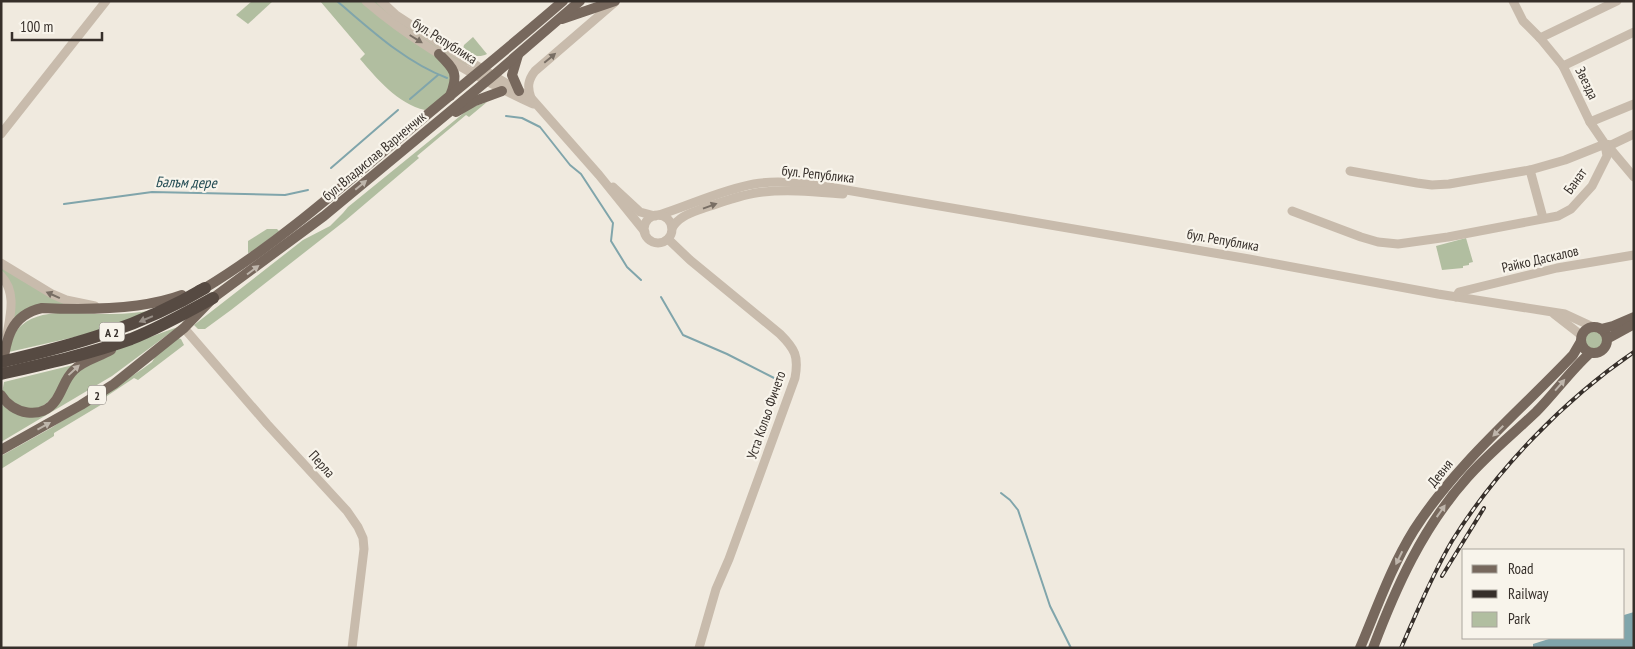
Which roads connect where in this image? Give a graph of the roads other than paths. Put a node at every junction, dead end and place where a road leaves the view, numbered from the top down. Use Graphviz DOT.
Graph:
graph roads {
  1 [pos="106,1"];
  2 [pos="366,1"];
  3 [pos="381,1"];
  4 [pos="563,1"];
  5 [pos="580,1"];
  6 [pos="616,1"];
  7 [pos="1513,1"];
  8 [pos="1617,1"];
  9 [pos="559,20"];
  10 [pos="1634,32"];
  11 [pos="1540,38"];
  12 [pos="439,54"];
  13 [pos="519,54"];
  14 [pos="1563,66"];
  15 [pos="479,73"];
  16 [pos="490,78"];
  17 [pos="502,90"];
  18 [pos="519,91"];
  19 [pos="450,96"];
  20 [pos="531,98"];
  21 [pos="1634,104"];
  22 [pos="542,109"];
  23 [pos="1590,122"];
  24 [pos="435,123"];
  25 [pos="1,134"];
  26 [pos="1634,134"];
  27 [pos="1606,144"];
  28 [pos="1530,170"];
  29 [pos="1350,171"];
  30 [pos="599,175"];
  31 [pos="1634,177"];
  32 [pos="888,198"];
  33 [pos="1292,211"];
  34 [pos="657,216"];
  35 [pos="1543,218"];
  36 [pos="672,228"];
  37 [pos="644,232"];
  38 [pos="668,239"];
  39 [pos="1634,255"];
  40 [pos="1,263"];
  41 [pos="1,276"];
  42 [pos="209,293"];
  43 [pos="1456,297"];
  44 [pos="100,307"];
  45 [pos="1552,312"];
  46 [pos="1634,316"];
  47 [pos="1634,324"];
  48 [pos="184,328"];
  49 [pos="1596,328"];
  50 [pos="130,339"];
  51 [pos="1581,339"];
  52 [pos="1607,339"];
  53 [pos="6,341"];
  54 [pos="1590,353"];
  55 [pos="6,369"];
  56 [pos="1,395"];
  57 [pos="1,450"];
  58 [pos="352,648"];
  59 [pos="699,648"];
  60 [pos="1360,648"];
  61 [pos="1373,648"];
  1 -- 25 [label="street"];
  2 -- 12 [label="street, бул. Република, one-way"];
  3 -- 15 [label="street, бул. Република"];
  4 -- 15 [label="main road, бул. Владислав Варненчик"];
  5 -- 9 [label="main road, бул. Владислав Варненчик"];
  6 -- 9 [label="main road"];
  20 -- 6 [label="street, one-way"];
  7 -- 11 [label="street, Звезда"];
  8 -- 11 [label="street"];
  9 -- 13 [label="main road, бул. Владислав Варненчик"];
  10 -- 14 [label="street"];
  11 -- 14 [label="street, Звезда"];
  12 -- 15 [label="street, бул. Република"];
  12 -- 19 [label="main road"];
  13 -- 16 [label="main road, бул. Владислав Варненчик"];
  13 -- 18 [label="main road"];
  14 -- 23 [label="street, Звезда"];
  15 -- 16 [label="street, бул. Република"];
  15 -- 19 [label="main road, бул. Владислав Варненчик"];
  16 -- 17 [label="street, бул. Република"];
  16 -- 18 [label="street, бул. Република"];
  16 -- 24 [label="main road, бул. Владислав Варненчик"];
  17 -- 22 [label="street, бул. Република"];
  17 -- 24 [label="main road"];
  18 -- 20 [label="street, бул. Република"];
  19 -- 42 [label="main road, бул. Владислав Варненчик"];
  20 -- 22 [label="street, бул. Република"];
  21 -- 23 [label="street"];
  22 -- 30 [label="street, бул. Република"];
  23 -- 27 [label="street, Звезда"];
  42 -- 24 [label="main road, бул. Владислав Варненчик, one-way"];
  26 -- 27 [label="street"];
  27 -- 28 [label="street, Банат"];
  27 -- 31 [label="street, Звезда"];
  27 -- 35 [label="street, Банат"];
  28 -- 29 [label="street, Банат"];
  28 -- 35 [label="street"];
  30 -- 34 [label="street, бул. Република"];
  30 -- 37 [label="street, бул. Република"];
  32 -- 34 [label="street, бул. Република"];
  36 -- 32 [label="street, бул. Република, one-way"];
  32 -- 43 [label="street, бул. Република"];
  33 -- 35 [label="street, Банат"];
  34 -- 36 [label="street, бул. Република"];
  34 -- 37 [label="street"];
  36 -- 38 [label="street"];
  37 -- 38 [label="street, бул. Република"];
  38 -- 59 [label="street, Уста Кольо Фичето"];
  39 -- 43 [label="street, Райко Даскалов"];
  44 -- 40 [label="street, one-way"];
  41 -- 53 [label="street"];
  42 -- 44 [label="main road"];
  42 -- 48 [label="main road, бул. Владислав Варненчик / 2"];
  42 -- 50 [label="highway, A 2"];
  42 -- 55 [label="highway, A 2, one-way"];
  43 -- 45 [label="street, бул. Република"];
  44 -- 53 [label="main road"];
  45 -- 49 [label="street, бул. Република"];
  45 -- 51 [label="street, бул. Република"];
  46 -- 49 [label="main road"];
  47 -- 52 [label="main road"];
  57 -- 48 [label="main road, 2, one-way"];
  48 -- 58 [label="street, Перла"];
  49 -- 51 [label="main road"];
  49 -- 52 [label="main road"];
  50 -- 55 [label="highway, A 2"];
  56 -- 50 [label="main road, one-way"];
  51 -- 54 [label="main road"];
  51 -- 60 [label="main road, Девня, one-way"];
  52 -- 54 [label="main road"];
  53 -- 55 [label="main road"];
  61 -- 54 [label="main road, Девня, one-way"];
}
